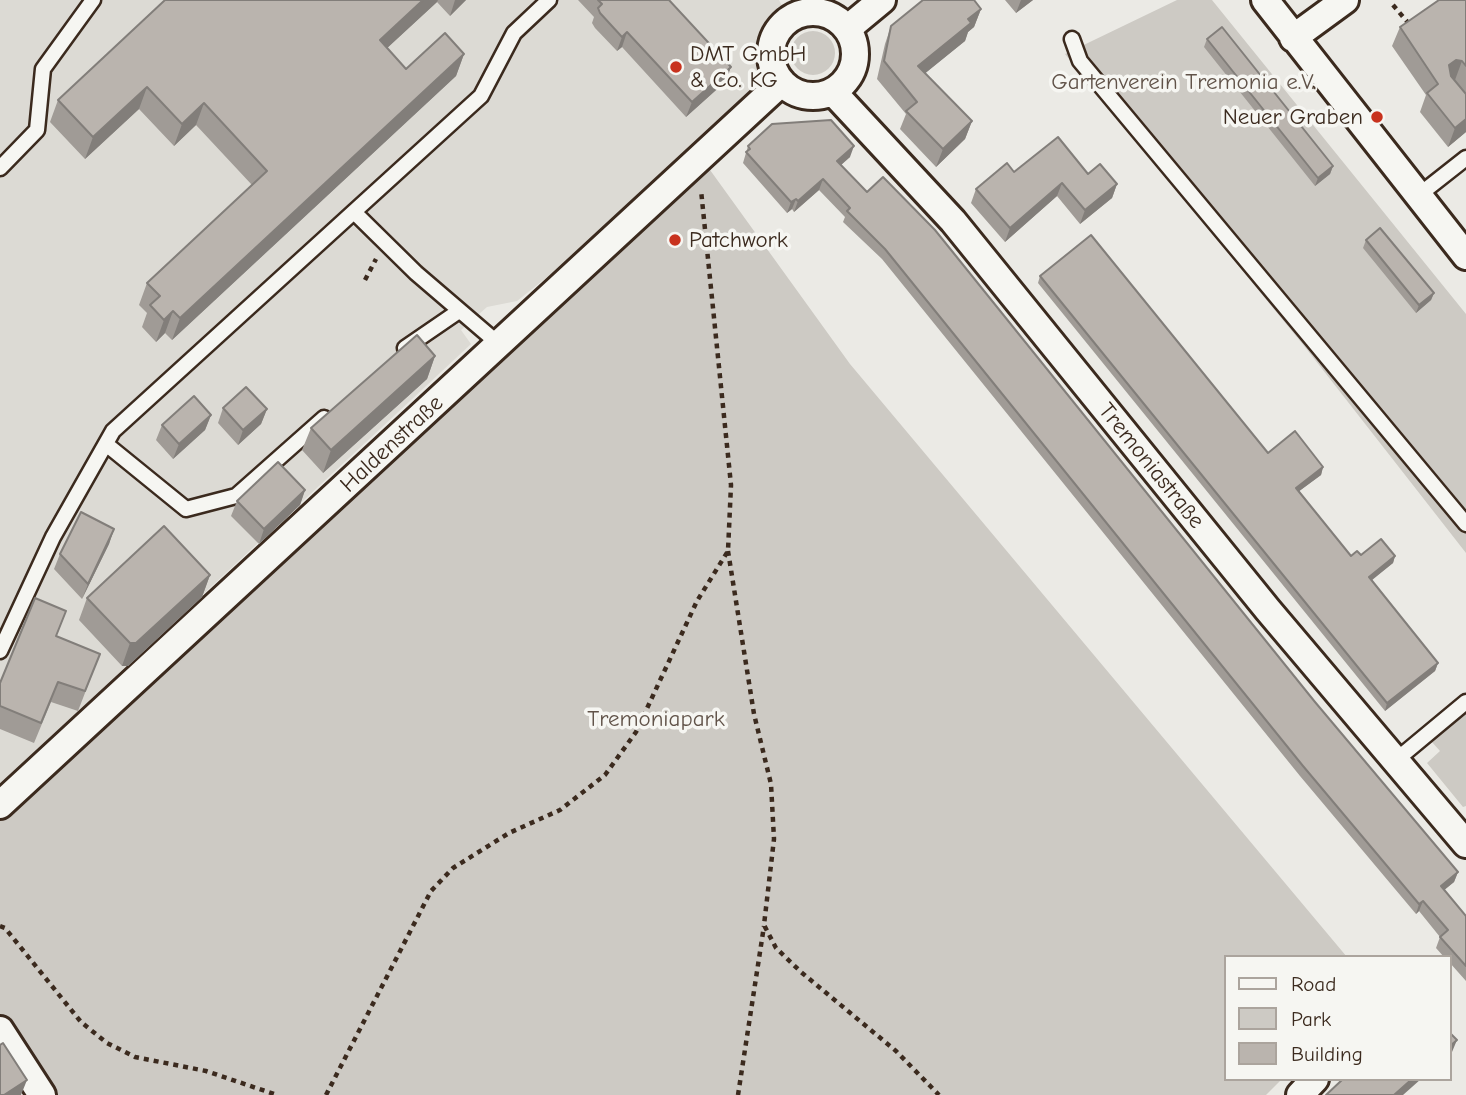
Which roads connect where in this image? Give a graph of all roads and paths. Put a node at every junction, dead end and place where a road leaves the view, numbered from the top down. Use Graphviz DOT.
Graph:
graph roads {
  1 [pos="93,0"];
  2 [pos="550,0"];
  3 [pos="882,0"];
  4 [pos="1265,0"];
  5 [pos="1345,0"];
  6 [pos="1393,5"];
  7 [pos="790,9"];
  8 [pos="847,29"];
  9 [pos="1416,31"];
  10 [pos="1293,38"];
  11 [pos="1072,39"];
  12 [pos="782,82"];
  13 [pos="832,92"];
  14 [pos="1466,158"];
  15 [pos="699,160"];
  16 [pos="0,168"];
  17 [pos="1419,195"];
  18 [pos="354,212"];
  19 [pos="1466,256"];
  20 [pos="376,260"];
  21 [pos="365,280"];
  22 [pos="459,311"];
  23 [pos="500,345"];
  24 [pos="395,355"];
  25 [pos="335,408"];
  26 [pos="106,444"];
  27 [pos="1466,524"];
  28 [pos="728,551"];
  29 [pos="0,651"];
  30 [pos="1466,702"];
  31 [pos="1395,761"];
  32 [pos="0,805"];
  33 [pos="1466,844"];
  34 [pos="764,925"];
  35 [pos="0,926"];
  36 [pos="0,1030"];
  37 [pos="1313,1081"];
  38 [pos="42,1095"];
  39 [pos="277,1095"];
  40 [pos="326,1095"];
  41 [pos="738,1095"];
  42 [pos="939,1095"];
  43 [pos="1300,1095"];
  1 -- 16 [label="lane"];
  2 -- 18 [label="lane"];
  3 -- 8 [label="street"];
  4 -- 10 [label="street"];
  5 -- 10 [label="street"];
  6 -- 9 [label="path"];
  7 -- 8 [label="street"];
  7 -- 12 [label="street"];
  8 -- 13 [label="street"];
  10 -- 17 [label="street"];
  11 -- 27 [label="lane"];
  12 -- 13 [label="street"];
  12 -- 15 [label="street, Haldenstraße"];
  13 -- 31 [label="street, Tremoniastraße"];
  14 -- 17 [label="lane"];
  15 -- 23 [label="street, Haldenstraße"];
  15 -- 28 [label="path"];
  17 -- 19 [label="street"];
  18 -- 22 [label="lane"];
  18 -- 26 [label="lane"];
  20 -- 21 [label="path"];
  22 -- 23 [label="lane"];
  22 -- 24 [label="lane"];
  23 -- 32 [label="street, Haldenstraße"];
  25 -- 26 [label="lane"];
  26 -- 29 [label="lane"];
  28 -- 34 [label="path"];
  28 -- 40 [label="path"];
  30 -- 31 [label="lane"];
  31 -- 33 [label="street, Tremoniastraße"];
  34 -- 41 [label="path"];
  34 -- 42 [label="path"];
  35 -- 39 [label="path"];
  36 -- 38 [label="street"];
  37 -- 43 [label="street"];
}
